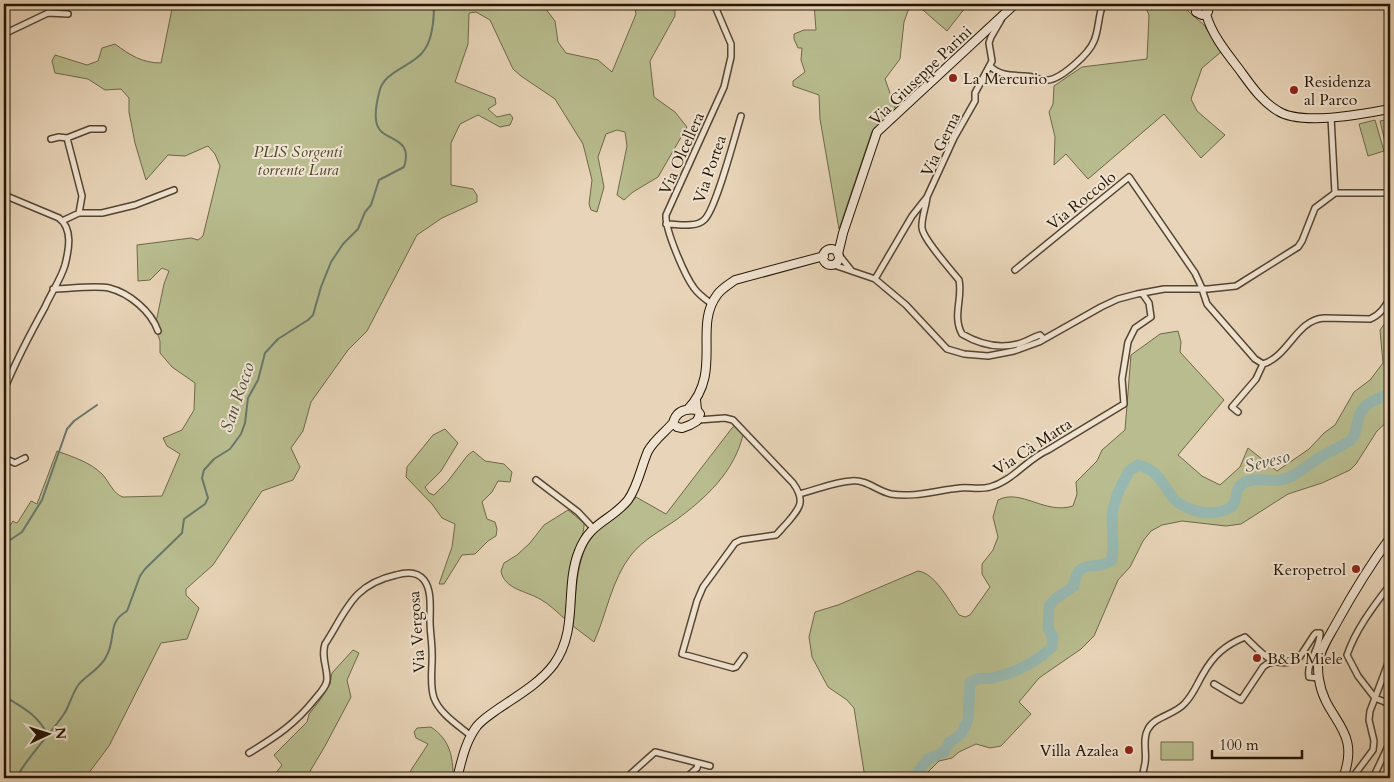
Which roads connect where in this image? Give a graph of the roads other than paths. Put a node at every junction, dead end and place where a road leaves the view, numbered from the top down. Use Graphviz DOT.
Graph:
graph roads {
  1 [pos="714,4"];
  2 [pos="1015,4"];
  3 [pos="1103,4"];
  4 [pos="1195,4"];
  5 [pos="1212,4"];
  6 [pos="1005,13"];
  7 [pos="68,14"];
  8 [pos="1206,14"];
  9 [pos="4,34"];
  10 [pos="990,66"];
  11 [pos="1390,109"];
  12 [pos="741,116"];
  13 [pos="1331,117"];
  14 [pos="103,129"];
  15 [pos="67,138"];
  16 [pos="51,139"];
  17 [pos="174,190"];
  18 [pos="1334,193"];
  19 [pos="1390,193"];
  20 [pos="4,195"];
  21 [pos="927,197"];
  22 [pos="79,213"];
  23 [pos="62,221"];
  24 [pos="666,224"];
  25 [pos="843,233"];
  26 [pos="839,255"];
  27 [pos="829,258"];
  28 [pos="1015,270"];
  29 [pos="853,273"];
  30 [pos="876,280"];
  31 [pos="53,289"];
  32 [pos="1202,289"];
  33 [pos="1142,293"];
  34 [pos="1390,298"];
  35 [pos="712,304"];
  36 [pos="158,330"];
  37 [pos="1044,339"];
  38 [pos="1263,364"];
  39 [pos="4,390"];
  40 [pos="696,400"];
  41 [pos="688,409"];
  42 [pos="1238,412"];
  43 [pos="698,415"];
  44 [pos="677,425"];
  45 [pos="4,458"];
  46 [pos="25,458"];
  47 [pos="536,480"];
  48 [pos="799,494"];
  49 [pos="594,528"];
  50 [pos="1390,538"];
  51 [pos="1389,586"];
  52 [pos="744,656"];
  53 [pos="1390,658"];
  54 [pos="1275,662"];
  55 [pos="1319,678"];
  56 [pos="1214,684"];
  57 [pos="1375,698"];
  58 [pos="1390,704"];
  59 [pos="471,736"];
  60 [pos="1390,742"];
  61 [pos="249,753"];
  62 [pos="698,763"];
  63 [pos="710,766"];
  64 [pos="458,776"];
  65 [pos="626,778"];
  66 [pos="686,778"];
  67 [pos="1142,778"];
  68 [pos="1343,778"];
  69 [pos="1352,778"];
  70 [pos="1373,778"];
  1 -- 24 [label="street, Via Olcellera"];
  2 -- 6 [label="street, Via Giuseppe Parini"];
  3 -- 10 [label="street"];
  4 -- 8 [label="street"];
  5 -- 8 [label="street"];
  6 -- 10 [label="street"];
  6 -- 25 [label="street, Via Giuseppe Parini"];
  7 -- 9 [label="street"];
  8 -- 13 [label="street"];
  10 -- 21 [label="street, Via Gerna"];
  11 -- 13 [label="street"];
  12 -- 24 [label="street, Via Portea"];
  13 -- 18 [label="street"];
  14 -- 15 [label="street"];
  15 -- 16 [label="street"];
  15 -- 22 [label="street"];
  17 -- 22 [label="street"];
  18 -- 19 [label="street"];
  18 -- 32 [label="street"];
  20 -- 23 [label="street"];
  21 -- 30 [label="street, Via Gerna"];
  21 -- 37 [label="street"];
  22 -- 23 [label="street"];
  23 -- 31 [label="street"];
  24 -- 35 [label="street"];
  25 -- 26 [label="street, Via Giuseppe Parini"];
  25 -- 27 [label="street, Via Giuseppe Parini"];
  26 -- 27 [label="street, Via Giuseppe Parini"];
  26 -- 27 [label="street"];
  26 -- 29 [label="street"];
  27 -- 29 [label="street"];
  27 -- 35 [label="street"];
  28 -- 32 [label="street, Via Roccolo"];
  29 -- 30 [label="street"];
  30 -- 37 [label="street"];
  31 -- 36 [label="street"];
  31 -- 39 [label="street"];
  32 -- 33 [label="street"];
  32 -- 38 [label="street"];
  33 -- 37 [label="street"];
  33 -- 48 [label="street, Via Cà Matta"];
  34 -- 38 [label="street"];
  35 -- 40 [label="street"];
  38 -- 42 [label="street"];
  40 -- 41 [label="street"];
  40 -- 43 [label="street"];
  41 -- 43 [label="street"];
  41 -- 44 [label="street"];
  43 -- 44 [label="street"];
  43 -- 48 [label="street"];
  44 -- 49 [label="street"];
  45 -- 46 [label="street"];
  47 -- 49 [label="street"];
  48 -- 52 [label="street"];
  49 -- 59 [label="street"];
  50 -- 55 [label="street"];
  51 -- 57 [label="street"];
  53 -- 57 [label="street"];
  54 -- 55 [label="street"];
  54 -- 56 [label="street"];
  54 -- 67 [label="street"];
  55 -- 68 [label="street"];
  57 -- 58 [label="street"];
  57 -- 69 [label="street"];
  59 -- 61 [label="street, Via Vergosa"];
  59 -- 64 [label="street"];
  60 -- 70 [label="street"];
  62 -- 63 [label="street"];
  62 -- 65 [label="street"];
  62 -- 66 [label="street"];
}
